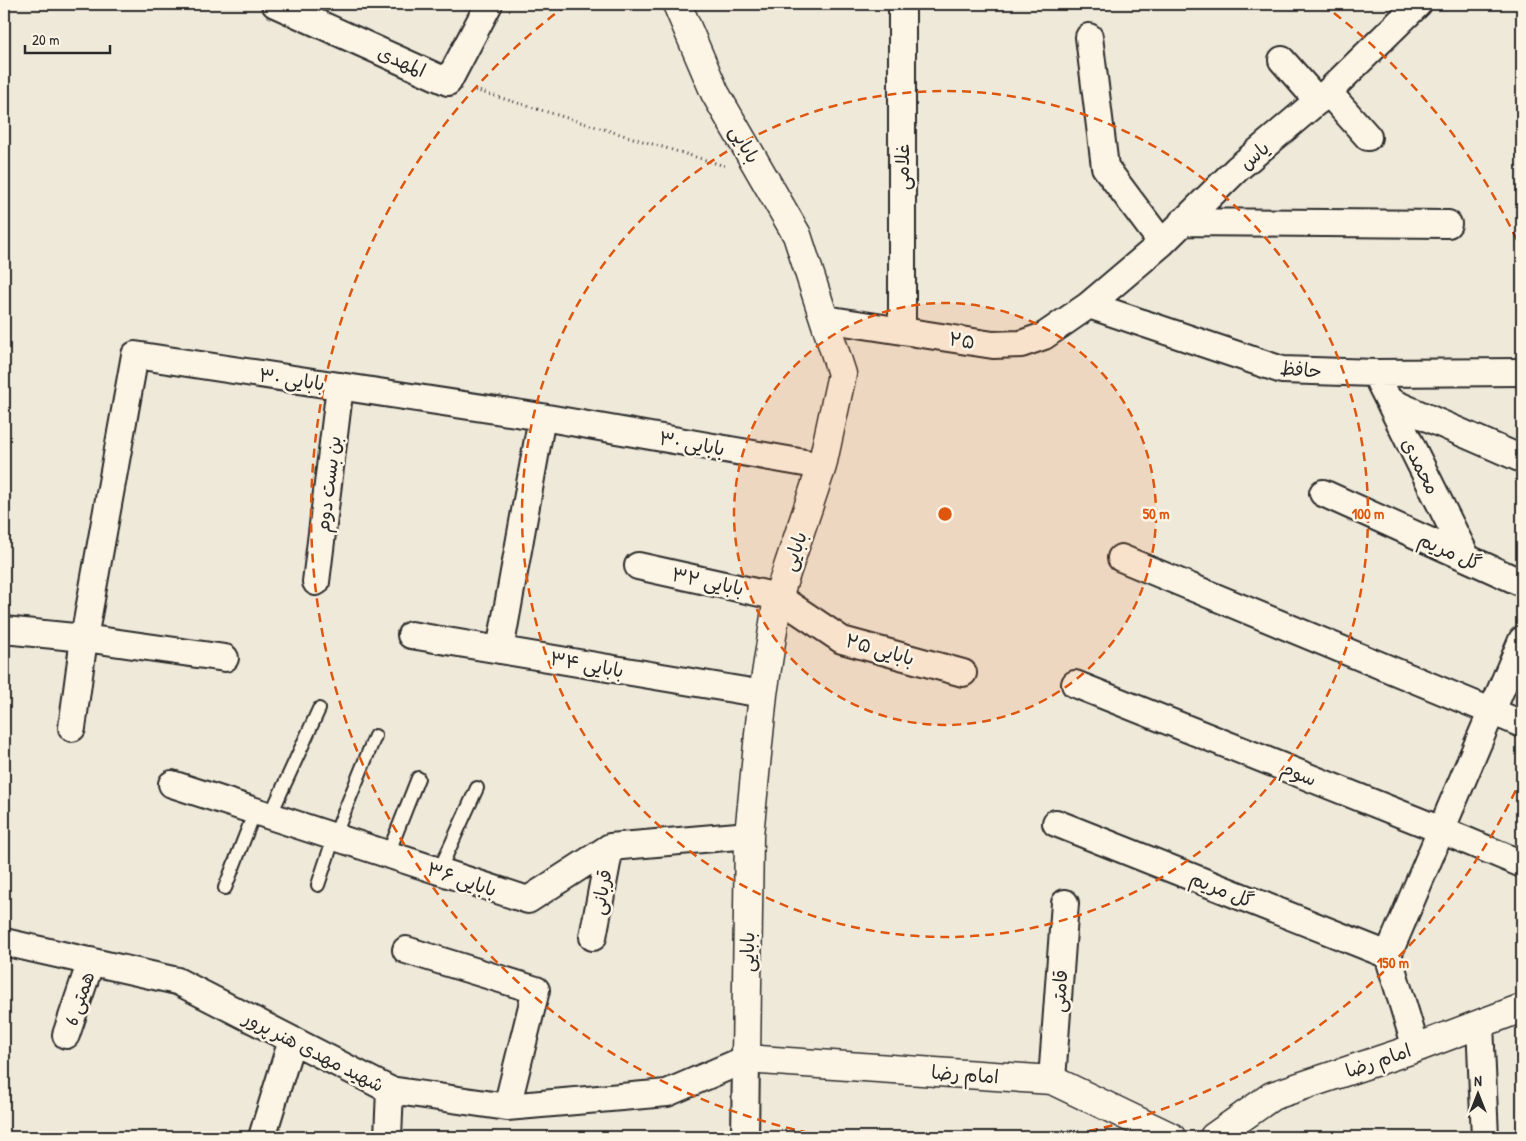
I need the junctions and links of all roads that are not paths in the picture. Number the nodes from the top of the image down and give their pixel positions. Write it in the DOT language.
graph roads {
  1 [pos="275,4"];
  2 [pos="489,4"];
  3 [pos="677,4"];
  4 [pos="902,4"];
  5 [pos="1418,4"];
  6 [pos="1089,38"];
  7 [pos="1282,60"];
  8 [pos="1323,97"];
  9 [pos="1368,137"];
  10 [pos="1182,222"];
  11 [pos="1448,224"];
  12 [pos="1162,243"];
  13 [pos="1089,305"];
  14 [pos="825,319"];
  15 [pos="902,331"];
  16 [pos="1522,372"];
  17 [pos="1375,373"];
  18 [pos="340,386"];
  19 [pos="1389,401"];
  20 [pos="542,417"];
  21 [pos="1522,459"];
  22 [pos="822,466"];
  23 [pos="1323,493"];
  24 [pos="1120,558"];
  25 [pos="1467,558"];
  26 [pos="638,566"];
  27 [pos="316,582"];
  28 [pos="1522,583"];
  29 [pos="778,596"];
  30 [pos="4,630"];
  31 [pos="410,634"];
  32 [pos="84,638"];
  33 [pos="1522,640"];
  34 [pos="500,650"];
  35 [pos="225,658"];
  36 [pos="963,672"];
  37 [pos="1075,684"];
  38 [pos="763,694"];
  39 [pos="319,709"];
  40 [pos="1492,712"];
  41 [pos="1522,724"];
  42 [pos="72,728"];
  43 [pos="375,736"];
  44 [pos="418,778"];
  45 [pos="172,784"];
  46 [pos="477,788"];
  47 [pos="262,813"];
  48 [pos="1056,823"];
  49 [pos="1442,830"];
  50 [pos="749,835"];
  51 [pos="334,837"];
  52 [pos="610,847"];
  53 [pos="388,854"];
  54 [pos="1522,864"];
  55 [pos="439,871"];
  56 [pos="318,884"];
  57 [pos="225,888"];
  58 [pos="1065,903"];
  59 [pos="593,937"];
  60 [pos="4,942"];
  61 [pos="406,950"];
  62 [pos="1388,955"];
  63 [pos="91,962"];
  64 [pos="1522,1008"];
  65 [pos="1480,1024"];
  66 [pos="66,1035"];
  67 [pos="292,1040"];
  68 [pos="1416,1048"];
  69 [pos="746,1060"];
  70 [pos="1052,1080"];
  71 [pos="390,1090"];
  72 [pos="507,1107"];
  73 [pos="262,1137"];
  74 [pos="388,1137"];
  75 [pos="745,1137"];
  76 [pos="1171,1137"];
  77 [pos="1214,1137"];
  78 [pos="1485,1137"];
  1 -- 2 [label="street, المهدی"];
  3 -- 14 [label="street, بابایی"];
  4 -- 15 [label="street, غلامی"];
  5 -- 8 [label="street, یاس"];
  6 -- 12 [label="street"];
  7 -- 8 [label="street"];
  8 -- 9 [label="street"];
  8 -- 10 [label="street, یاس"];
  10 -- 11 [label="street"];
  10 -- 12 [label="street, یاس"];
  12 -- 13 [label="street, یاس"];
  13 -- 15 [label="street, ۲۵"];
  13 -- 17 [label="street, حافظ"];
  14 -- 15 [label="street, ۲۵"];
  14 -- 22 [label="street, بابایی"];
  16 -- 17 [label="street, حافظ"];
  17 -- 19 [label="street, محمدی"];
  18 -- 20 [label="street, بابایی ۳۰"];
  18 -- 27 [label="street, بن بست دوم"];
  18 -- 32 [label="street, بابایی ۳۰"];
  19 -- 21 [label="street"];
  19 -- 25 [label="street, محمدی"];
  20 -- 22 [label="street, بابایی ۳۰"];
  20 -- 34 [label="street"];
  22 -- 29 [label="street, بابایی"];
  23 -- 25 [label="street, گل مریم"];
  24 -- 40 [label="street"];
  25 -- 28 [label="street, گل مریم"];
  26 -- 29 [label="street, بابایی ۳۲"];
  29 -- 36 [label="street, بابایی ۲۵"];
  29 -- 38 [label="street, بابایی"];
  30 -- 32 [label="street"];
  31 -- 34 [label="street, بابایی ۳۴"];
  32 -- 35 [label="street"];
  32 -- 42 [label="street, بابایی ۳۰"];
  33 -- 40 [label="street"];
  34 -- 38 [label="street, بابایی ۳۴"];
  37 -- 49 [label="street, سوم"];
  38 -- 50 [label="street, بابایی"];
  39 -- 47 [label="lane"];
  40 -- 41 [label="street"];
  40 -- 49 [label="street"];
  43 -- 51 [label="lane"];
  44 -- 53 [label="lane"];
  45 -- 47 [label="street, بابایی ۳۶"];
  46 -- 55 [label="lane"];
  47 -- 51 [label="street, بابایی ۳۶"];
  47 -- 57 [label="lane"];
  48 -- 62 [label="street, گل مریم"];
  49 -- 54 [label="street, سوم"];
  49 -- 62 [label="street"];
  50 -- 52 [label="street, بابایی ۳۶"];
  50 -- 69 [label="street, بابایی"];
  51 -- 53 [label="street, بابایی ۳۶"];
  51 -- 56 [label="lane"];
  52 -- 55 [label="street, بابایی ۳۶"];
  52 -- 59 [label="street, قربانی"];
  53 -- 55 [label="street, بابایی ۳۶"];
  58 -- 70 [label="street, قامتی"];
  60 -- 63 [label="street, شهید مهدی هنر پرور"];
  61 -- 72 [label="street"];
  62 -- 68 [label="street"];
  63 -- 66 [label="street, همتی 6"];
  63 -- 67 [label="street, شهید مهدی هنر پرور"];
  64 -- 65 [label="street, امام رضا"];
  65 -- 68 [label="street, امام رضا"];
  65 -- 78 [label="street"];
  67 -- 71 [label="street, شهید مهدی هنر پرور"];
  67 -- 73 [label="street"];
  68 -- 77 [label="street, امام رضا"];
  69 -- 70 [label="street, امام رضا"];
  69 -- 72 [label="street, شهید مهدی هنر پرور"];
  69 -- 75 [label="street, بابایی"];
  70 -- 76 [label="street, امام رضا"];
  71 -- 72 [label="street, شهید مهدی هنر پرور"];
  71 -- 74 [label="street"];
}
